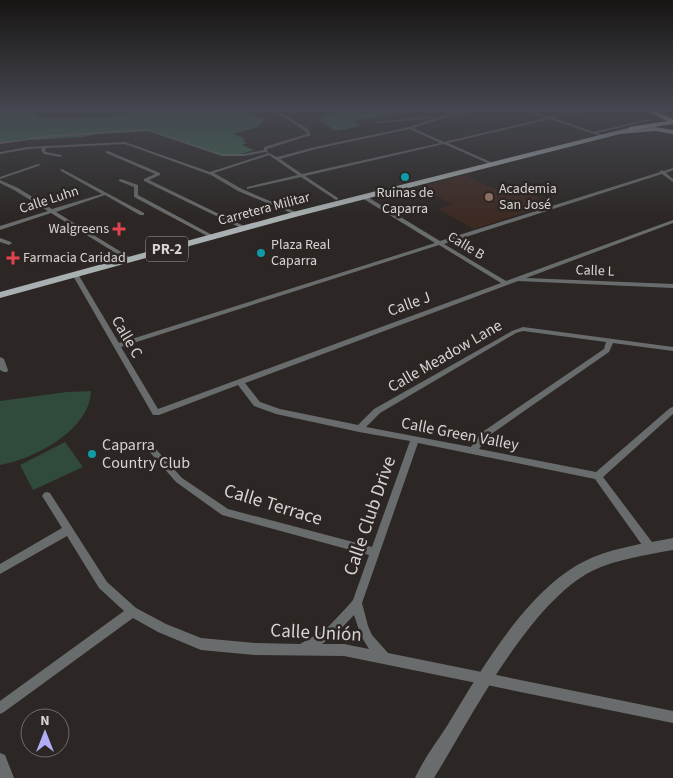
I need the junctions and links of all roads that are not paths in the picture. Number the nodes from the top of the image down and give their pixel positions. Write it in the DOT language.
graph roads {
  1 [pos="55,146"];
  2 [pos="133,146"];
  3 [pos="196,146"];
  4 [pos="269,146"];
  5 [pos="323,146"];
  6 [pos="428,146"];
  7 [pos="451,146"];
  8 [pos="560,146"];
  9 [pos="563,146"];
  10 [pos="45,147"];
  11 [pos="107,152"];
  12 [pos="267,152"];
  13 [pos="0,153"];
  14 [pos="536,153"];
  15 [pos="60,156"];
  16 [pos="276,158"];
  17 [pos="479,158"];
  18 [pos="501,162"];
  19 [pos="492,164"];
  20 [pos="40,165"];
  21 [pos="68,169"];
  22 [pos="673,169"];
  23 [pos="62,170"];
  24 [pos="662,171"];
  25 [pos="56,172"];
  26 [pos="210,173"];
  27 [pos="301,175"];
  28 [pos="0,179"];
  29 [pos="121,180"];
  30 [pos="673,181"];
  31 [pos="249,188"];
  32 [pos="105,194"];
  33 [pos="364,197"];
  34 [pos="336,199"];
  35 [pos="52,211"];
  36 [pos="142,214"];
  37 [pos="296,214"];
  38 [pos="673,221"];
  39 [pos="0,228"];
  40 [pos="245,228"];
  41 [pos="213,237"];
  42 [pos="0,240"];
  43 [pos="9,243"];
  44 [pos="438,243"];
  45 [pos="129,259"];
  46 [pos="75,274"];
  47 [pos="517,279"];
  48 [pos="504,284"];
  49 [pos="673,286"];
  50 [pos="0,295"];
  51 [pos="610,340"];
  52 [pos="116,346"];
  53 [pos="673,349"];
  54 [pos="0,359"];
  55 [pos="4,370"];
  56 [pos="240,382"];
  57 [pos="673,410"];
  58 [pos="156,413"];
  59 [pos="358,429"];
  60 [pos="415,440"];
  61 [pos="151,449"];
  62 [pos="473,451"];
  63 [pos="598,476"];
  64 [pos="47,496"];
  65 [pos="68,530"];
  66 [pos="673,544"];
  67 [pos="651,549"];
  68 [pos="376,552"];
  69 [pos="0,569"];
  70 [pos="357,604"];
  71 [pos="132,612"];
  72 [pos="300,650"];
  73 [pos="384,657"];
  74 [pos="487,678"];
  75 [pos="0,708"];
  76 [pos="673,717"];
  77 [pos="0,760"];
  78 [pos="7,778"];
  79 [pos="424,778"];
  1 -- 10 [label="street"];
  2 -- 26 [label="street"];
  3 -- 12 [label="street"];
  4 -- 12 [label="street"];
  5 -- 16 [label="street"];
  6 -- 27 [label="street"];
  7 -- 17 [label="street"];
  8 -- 14 [label="main road, Carretera Militar / PR-2"];
  9 -- 14 [label="main road, Carretera Militar / PR-2"];
  10 -- 13 [label="street"];
  10 -- 15 [label="street"];
  11 -- 40 [label="street"];
  12 -- 16 [label="street"];
  12 -- 26 [label="street"];
  14 -- 18 [label="main road, Carretera Militar / PR-2"];
  16 -- 27 [label="street"];
  17 -- 18 [label="street"];
  17 -- 19 [label="street"];
  18 -- 19 [label="main road, Carretera Militar / PR-2"];
  19 -- 33 [label="main road, Carretera Militar / PR-2"];
  20 -- 28 [label="street"];
  21 -- 23 [label="street"];
  22 -- 24 [label="street"];
  23 -- 25 [label="street"];
  23 -- 32 [label="street"];
  24 -- 30 [label="street"];
  24 -- 44 [label="street"];
  26 -- 37 [label="street"];
  27 -- 31 [label="street"];
  27 -- 34 [label="street"];
  28 -- 35 [label="street"];
  29 -- 41 [label="street"];
  32 -- 35 [label="street, Calle Luhn"];
  32 -- 36 [label="street"];
  33 -- 37 [label="main road, Carretera Militar / PR-2"];
  33 -- 44 [label="street, Calle B"];
  35 -- 39 [label="street, Calle Luhn"];
  35 -- 45 [label="street"];
  37 -- 40 [label="main road, Carretera Militar / PR-2"];
  38 -- 47 [label="street, Calle J"];
  40 -- 41 [label="main road, Carretera Militar / PR-2"];
  41 -- 45 [label="main road, Carretera Militar / PR-2"];
  42 -- 43 [label="street"];
  44 -- 48 [label="street, Calle B"];
  44 -- 52 [label="street"];
  45 -- 46 [label="main road, Carretera Militar / PR-2"];
  46 -- 50 [label="main road, Carretera Militar / PR-2"];
  46 -- 52 [label="street, Calle C"];
  47 -- 48 [label="street, Calle J"];
  47 -- 49 [label="street, Calle L"];
  48 -- 56 [label="street, Calle J"];
  51 -- 53 [label="street, Calle Meadow Lane"];
  51 -- 59 [label="street, Calle Meadow Lane"];
  51 -- 62 [label="street"];
  52 -- 58 [label="street, Calle C"];
  54 -- 55 [label="street"];
  56 -- 58 [label="street, Calle J"];
  56 -- 59 [label="street, Calle Green Valley"];
  57 -- 63 [label="street"];
  59 -- 60 [label="street, Calle Green Valley"];
  60 -- 62 [label="street, Calle Green Valley"];
  60 -- 68 [label="street, Calle Club Drive"];
  61 -- 68 [label="street, Calle Terrace"];
  62 -- 63 [label="street, Calle Green Valley"];
  63 -- 67 [label="street"];
  64 -- 65 [label="street, Calle Unión"];
  65 -- 69 [label="street"];
  65 -- 71 [label="street, Calle Unión"];
  66 -- 67 [label="street"];
  67 -- 74 [label="street"];
  68 -- 70 [label="street, Calle Club Drive"];
  70 -- 72 [label="street, Calle Club Drive"];
  70 -- 73 [label="street"];
  71 -- 72 [label="street, Calle Unión"];
  71 -- 75 [label="street"];
  72 -- 73 [label="street, Calle Unión"];
  73 -- 74 [label="street, Calle Unión"];
  74 -- 76 [label="street, Calle Unión"];
  74 -- 79 [label="street"];
  77 -- 78 [label="street"];
}
